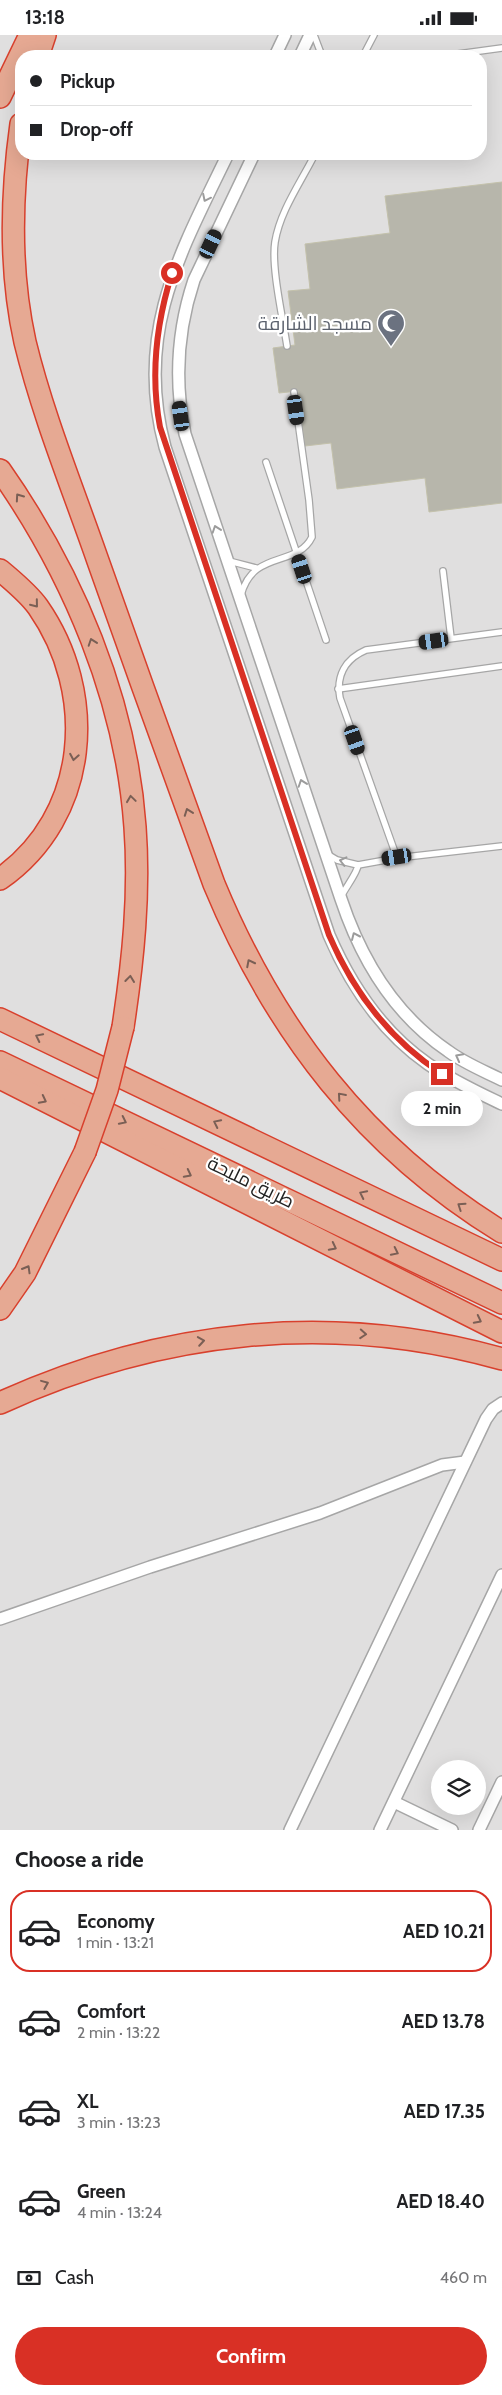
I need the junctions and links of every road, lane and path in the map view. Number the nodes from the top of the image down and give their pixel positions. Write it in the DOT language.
graph roads {
  1 [pos="30,35"];
  2 [pos="45,35"];
  3 [pos="285,35"];
  4 [pos="310,35"];
  5 [pos="314,35"];
  6 [pos="374,35"];
  7 [pos="502,48"];
  8 [pos="23,50"];
  9 [pos="40,50"];
  10 [pos="277,50"];
  11 [pos="303,50"];
  12 [pos="320,50"];
  13 [pos="366,50"];
  14 [pos="487,50"];
  15 [pos="15,66"];
  16 [pos="0,97"];
  17 [pos="16,160"];
  18 [pos="225,160"];
  19 [pos="251,160"];
  20 [pos="312,160"];
  21 [pos="287,346"];
  22 [pos="294,392"];
  23 [pos="266,462"];
  24 [pos="0,470"];
  25 [pos="296,552"];
  26 [pos="224,555"];
  27 [pos="203,559"];
  28 [pos="256,569"];
  29 [pos="0,570"];
  30 [pos="443,571"];
  31 [pos="240,599"];
  32 [pos="247,623"];
  33 [pos="228,632"];
  34 [pos="502,632"];
  35 [pos="451,638"];
  36 [pos="326,640"];
  37 [pos="502,665"];
  38 [pos="338,689"];
  39 [pos="502,846"];
  40 [pos="325,851"];
  41 [pos="397,857"];
  42 [pos="358,865"];
  43 [pos="0,879"];
  44 [pos="341,899"];
  45 [pos="0,1019"];
  46 [pos="0,1062"];
  47 [pos="0,1077"];
  48 [pos="502,1080"];
  49 [pos="502,1104"];
  50 [pos="502,1232"];
  51 [pos="502,1260"];
  52 [pos="502,1303"];
  53 [pos="0,1309"];
  54 [pos="502,1332"];
  55 [pos="502,1359"];
  56 [pos="0,1403"];
  57 [pos="502,1403"];
  58 [pos="465,1462"];
  59 [pos="500,1583"];
  60 [pos="0,1619"];
  61 [pos="502,1782"];
  62 [pos="394,1802"];
  63 [pos="290,1830"];
  64 [pos="380,1830"];
  65 [pos="452,1830"];
  66 [pos="479,1830"];
  1 -- 8 [label="highway"];
  2 -- 9 [label="highway"];
  3 -- 10 [label="street"];
  4 -- 11 [label="street"];
  5 -- 12 [label="lane"];
  6 -- 13 [label="lane"];
  7 -- 14 [label="lane"];
  15 -- 16 [label="highway"];
  50 -- 17 [label="highway, one-way"];
  18 -- 27 [label="street, one-way"];
  26 -- 19 [label="street, one-way"];
  20 -- 21 [label="lane"];
  22 -- 25 [label="lane"];
  23 -- 25 [label="lane"];
  53 -- 24 [label="highway, one-way, bridge"];
  25 -- 28 [label="lane"];
  25 -- 36 [label="lane"];
  26 -- 27 [label="street"];
  26 -- 28 [label="lane"];
  26 -- 31 [label="street"];
  27 -- 33 [label="street"];
  28 -- 31 [label="lane"];
  29 -- 43 [label="highway, one-way"];
  30 -- 35 [label="lane"];
  31 -- 32 [label="street"];
  32 -- 33 [label="street"];
  40 -- 32 [label="street, one-way"];
  33 -- 49 [label="street"];
  34 -- 35 [label="lane"];
  35 -- 38 [label="lane"];
  37 -- 38 [label="lane"];
  38 -- 41 [label="lane"];
  39 -- 41 [label="lane"];
  42 -- 40 [label="lane, one-way"];
  40 -- 44 [label="street"];
  41 -- 42 [label="lane"];
  42 -- 44 [label="lane"];
  48 -- 44 [label="street, one-way"];
  51 -- 45 [label="highway, طريق مليحة, one-way"];
  46 -- 52 [label="highway, طريق مليحة, one-way"];
  47 -- 54 [label="highway, one-way"];
  56 -- 55 [label="highway, one-way"];
  57 -- 58 [label="street"];
  58 -- 60 [label="street"];
  58 -- 63 [label="street"];
  59 -- 62 [label="street"];
  61 -- 66 [label="street"];
  62 -- 64 [label="street"];
  62 -- 65 [label="street"];
}
